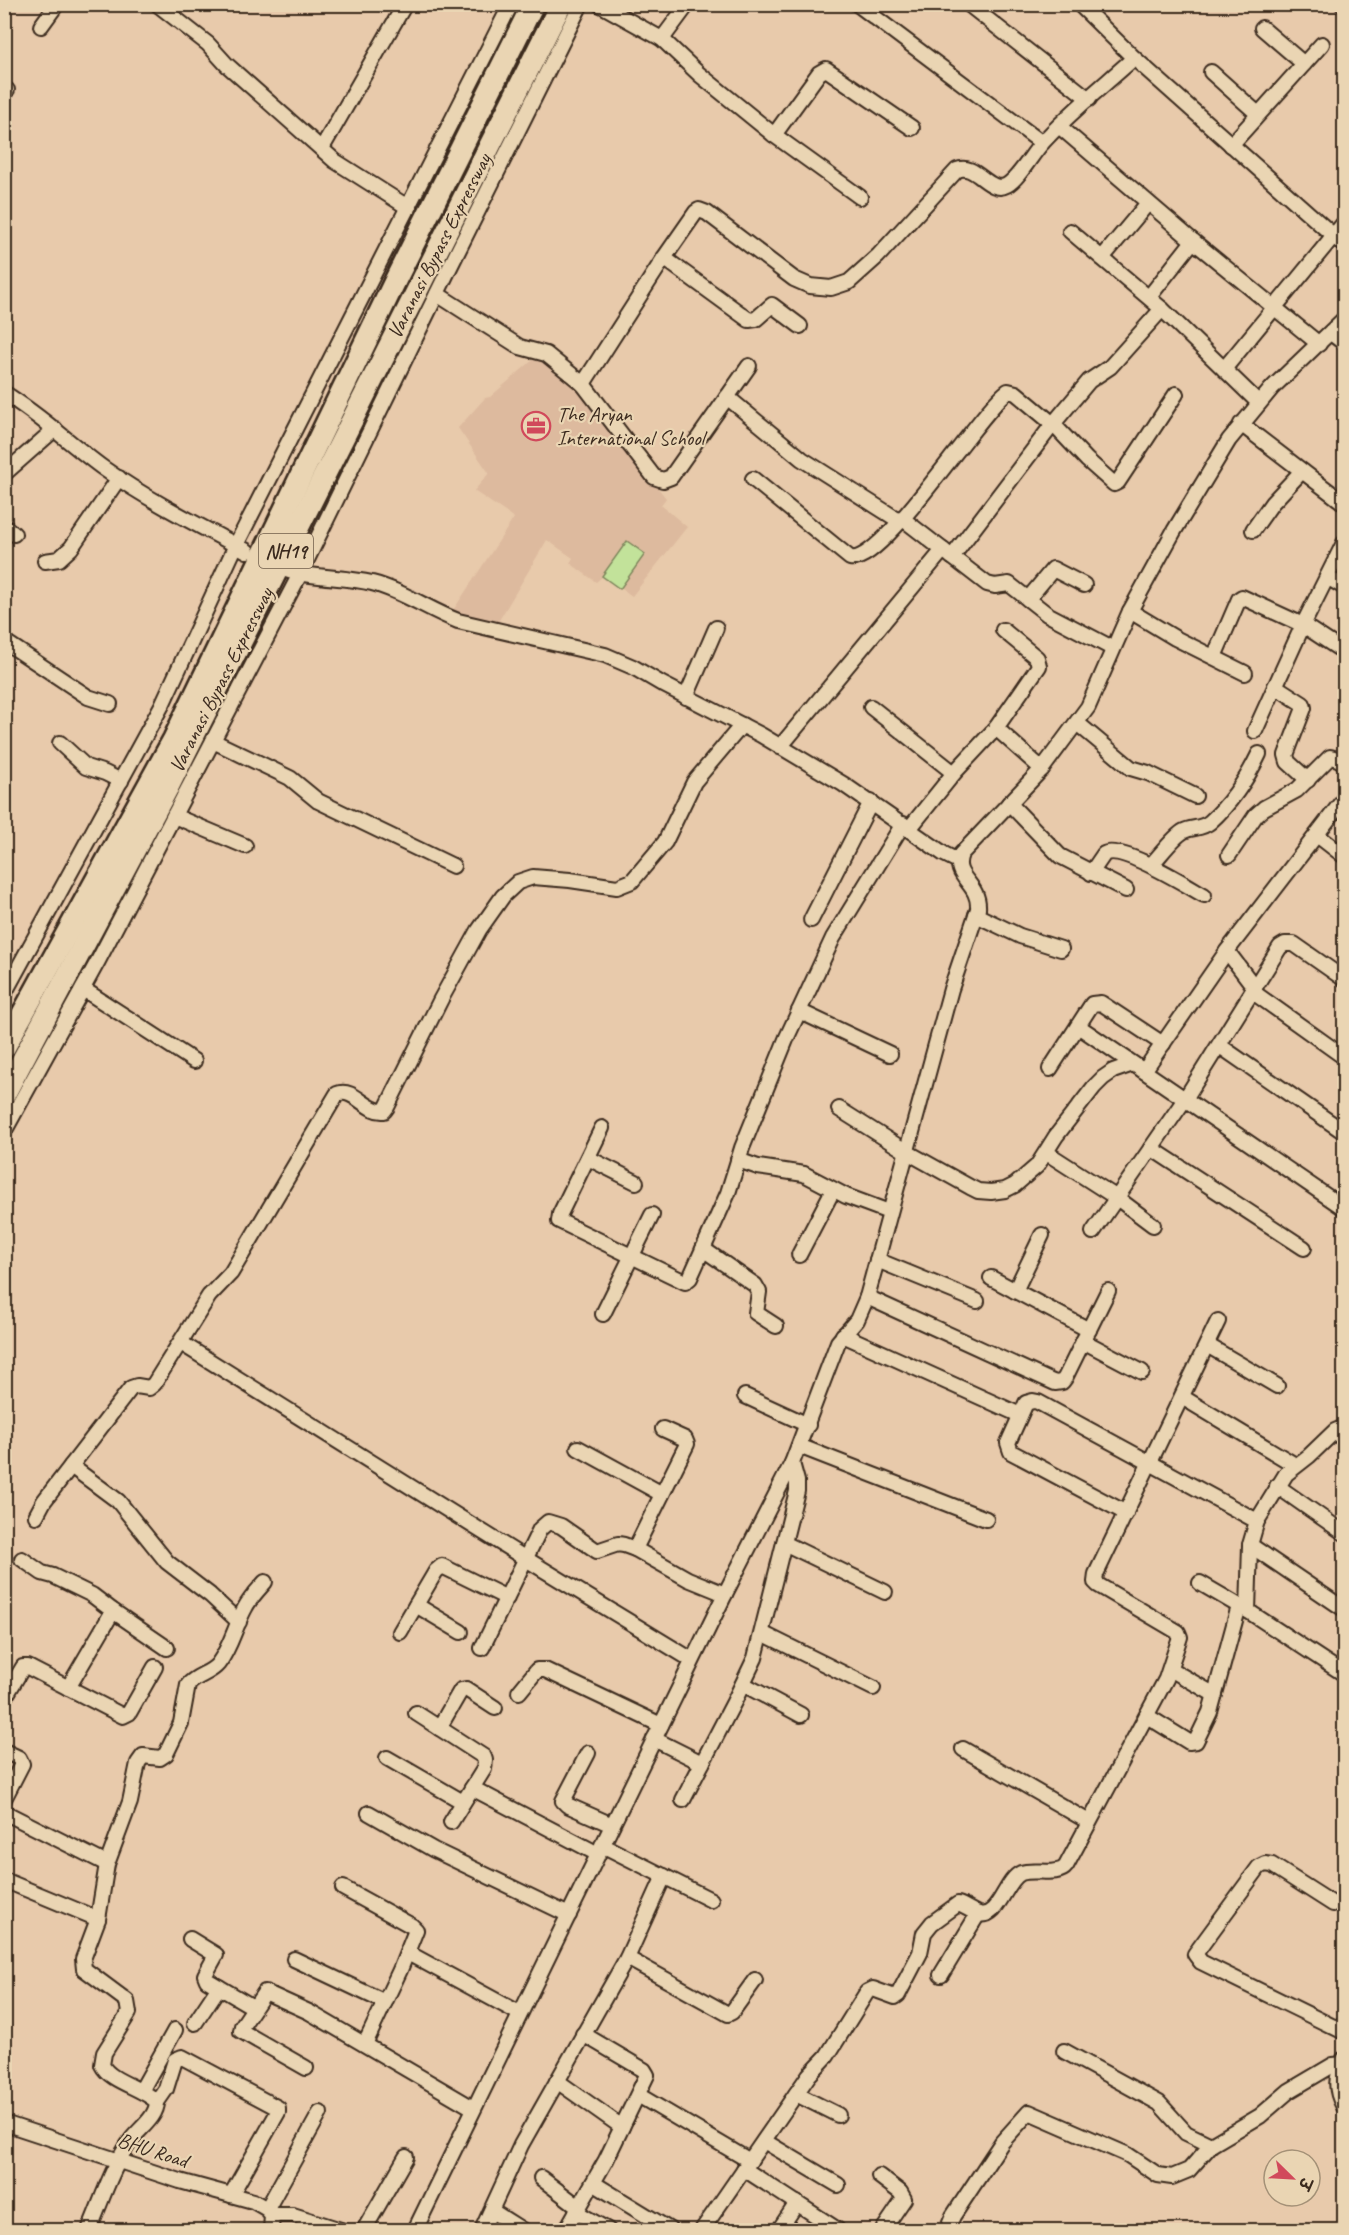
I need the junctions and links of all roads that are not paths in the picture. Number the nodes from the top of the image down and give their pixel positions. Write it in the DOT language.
graph roads {
  1 [pos="57,4"];
  2 [pos="156,4"];
  3 [pos="405,4"];
  4 [pos="511,4"];
  5 [pos="533,4"];
  6 [pos="561,4"];
  7 [pos="581,4"];
  8 [pos="599,4"];
  9 [pos="688,4"];
  10 [pos="858,4"];
  11 [pos="968,4"];
  12 [pos="1079,4"];
  13 [pos="41,26"];
  14 [pos="1262,28"];
  15 [pos="662,39"];
  16 [pos="1322,44"];
  17 [pos="1134,58"];
  18 [pos="1304,64"];
  19 [pos="1211,72"];
  20 [pos="1089,99"];
  21 [pos="1258,114"];
  22 [pos="1059,126"];
  23 [pos="912,128"];
  24 [pos="774,135"];
  25 [pos="1042,143"];
  26 [pos="1231,145"];
  27 [pos="322,148"];
  28 [pos="860,197"];
  29 [pos="1148,203"];
  30 [pos="409,208"];
  31 [pos="1344,224"];
  32 [pos="1070,231"];
  33 [pos="1193,241"];
  34 [pos="1339,241"];
  35 [pos="664,258"];
  36 [pos="1102,258"];
  37 [pos="437,294"];
  38 [pos="1149,297"];
  39 [pos="1274,308"];
  40 [pos="1162,309"];
  41 [pos="1344,319"];
  42 [pos="800,326"];
  43 [pos="1331,333"];
  44 [pos="1344,343"];
  45 [pos="1319,344"];
  46 [pos="749,366"];
  47 [pos="1224,369"];
  48 [pos="583,384"];
  49 [pos="4,393"];
  50 [pos="1176,394"];
  51 [pos="727,398"];
  52 [pos="1259,403"];
  53 [pos="1053,424"];
  54 [pos="1241,424"];
  55 [pos="55,429"];
  56 [pos="1302,471"];
  57 [pos="4,474"];
  58 [pos="119,478"];
  59 [pos="753,479"];
  60 [pos="1344,503"];
  61 [pos="903,519"];
  62 [pos="1253,530"];
  63 [pos="1344,543"];
  64 [pos="241,548"];
  65 [pos="947,554"];
  66 [pos="45,561"];
  67 [pos="294,572"];
  68 [pos="1327,577"];
  69 [pos="1084,585"];
  70 [pos="1344,587"];
  71 [pos="1028,599"];
  72 [pos="1130,611"];
  73 [pos="1303,625"];
  74 [pos="716,628"];
  75 [pos="1003,630"];
  76 [pos="4,641"];
  77 [pos="1112,648"];
  78 [pos="1344,652"];
  79 [pos="1214,657"];
  80 [pos="1245,673"];
  81 [pos="1275,686"];
  82 [pos="686,697"];
  83 [pos="110,704"];
  84 [pos="871,707"];
  85 [pos="1077,723"];
  86 [pos="742,726"];
  87 [pos="996,728"];
  88 [pos="1255,731"];
  89 [pos="213,741"];
  90 [pos="60,743"];
  91 [pos="780,747"];
  92 [pos="1259,754"];
  93 [pos="1342,756"];
  94 [pos="1042,769"];
  95 [pos="954,773"];
  96 [pos="1308,780"];
  97 [pos="121,781"];
  98 [pos="1196,796"];
  99 [pos="1344,799"];
  100 [pos="871,802"];
  101 [pos="1009,803"];
  102 [pos="174,816"];
  103 [pos="906,827"];
  104 [pos="1317,835"];
  105 [pos="245,846"];
  106 [pos="1229,855"];
  107 [pos="1344,856"];
  108 [pos="958,861"];
  109 [pos="1151,865"];
  110 [pos="453,866"];
  111 [pos="1091,873"];
  112 [pos="1126,890"];
  113 [pos="1204,895"];
  114 [pos="976,915"];
  115 [pos="811,920"];
  116 [pos="1061,949"];
  117 [pos="1227,951"];
  118 [pos="1344,979"];
  119 [pos="83,990"];
  120 [pos="1254,990"];
  121 [pos="4,994"];
  122 [pos="799,1011"];
  123 [pos="1078,1026"];
  124 [pos="1162,1044"];
  125 [pos="1220,1046"];
  126 [pos="4,1048"];
  127 [pos="890,1054"];
  128 [pos="1344,1057"];
  129 [pos="194,1061"];
  130 [pos="1139,1067"];
  131 [pos="1050,1069"];
  132 [pos="4,1095"];
  133 [pos="1185,1099"];
  134 [pos="838,1109"];
  135 [pos="603,1128"];
  136 [pos="4,1132"];
  137 [pos="1344,1132"];
  138 [pos="1151,1148"];
  139 [pos="907,1152"];
  140 [pos="1047,1153"];
  141 [pos="588,1158"];
  142 [pos="738,1160"];
  143 [pos="636,1182"];
  144 [pos="833,1190"];
  145 [pos="1117,1198"];
  146 [pos="1344,1208"];
  147 [pos="889,1212"];
  148 [pos="652,1215"];
  149 [pos="1153,1225"];
  150 [pos="1093,1232"];
  151 [pos="1042,1235"];
  152 [pos="1304,1248"];
  153 [pos="703,1249"];
  154 [pos="799,1256"];
  155 [pos="631,1257"];
  156 [pos="877,1260"];
  157 [pos="991,1278"];
  158 [pos="1015,1291"];
  159 [pos="1108,1291"];
  160 [pos="867,1297"];
  161 [pos="977,1301"];
  162 [pos="603,1314"];
  163 [pos="1218,1321"];
  164 [pos="777,1326"];
  165 [pos="843,1335"];
  166 [pos="1086,1336"];
  167 [pos="181,1343"];
  168 [pos="1207,1345"];
  169 [pos="1142,1371"];
  170 [pos="1276,1386"];
  171 [pos="745,1396"];
  172 [pos="1182,1397"];
  173 [pos="1020,1416"];
  174 [pos="808,1425"];
  175 [pos="1342,1428"];
  176 [pos="663,1429"];
  177 [pos="800,1446"];
  178 [pos="578,1448"];
  179 [pos="792,1463"];
  180 [pos="1150,1463"];
  181 [pos="1295,1465"];
  182 [pos="71,1467"];
  183 [pos="1277,1486"];
  184 [pos="662,1494"];
  185 [pos="1126,1513"];
  186 [pos="36,1516"];
  187 [pos="986,1520"];
  188 [pos="1257,1521"];
  189 [pos="1344,1533"];
  190 [pos="784,1544"];
  191 [pos="1250,1545"];
  192 [pos="635,1549"];
  193 [pos="22,1559"];
  194 [pos="526,1559"];
  195 [pos="265,1582"];
  196 [pos="1200,1583"];
  197 [pos="885,1592"];
  198 [pos="725,1594"];
  199 [pos="507,1598"];
  200 [pos="416,1605"];
  201 [pos="1243,1608"];
  202 [pos="1344,1609"];
  203 [pos="113,1611"];
  204 [pos="239,1622"];
  205 [pos="400,1632"];
  206 [pos="461,1632"];
  207 [pos="762,1633"];
  208 [pos="167,1648"];
  209 [pos="482,1648"];
  210 [pos="692,1660"];
  211 [pos="155,1667"];
  212 [pos="1170,1669"];
  213 [pos="1344,1674"];
  214 [pos="743,1684"];
  215 [pos="68,1688"];
  216 [pos="873,1688"];
  217 [pos="519,1692"];
  218 [pos="1215,1695"];
  219 [pos="4,1699"];
  220 [pos="495,1708"];
  221 [pos="416,1713"];
  222 [pos="801,1715"];
  223 [pos="1147,1716"];
  224 [pos="661,1725"];
  225 [pos="439,1728"];
  226 [pos="654,1739"];
  227 [pos="963,1749"];
  228 [pos="4,1751"];
  229 [pos="588,1753"];
  230 [pos="387,1758"];
  231 [pos="702,1763"];
  232 [pos="472,1788"];
  233 [pos="4,1799"];
  234 [pos="683,1800"];
  235 [pos="463,1802"];
  236 [pos="4,1812"];
  237 [pos="369,1813"];
  238 [pos="451,1822"];
  239 [pos="1089,1822"];
  240 [pos="612,1825"];
  241 [pos="600,1850"];
  242 [pos="107,1864"];
  243 [pos="664,1876"];
  244 [pos="4,1880"];
  245 [pos="343,1888"];
  246 [pos="711,1899"];
  247 [pos="1333,1905"];
  248 [pos="978,1914"];
  249 [pos="569,1916"];
  250 [pos="98,1919"];
  251 [pos="190,1939"];
  252 [pos="408,1953"];
  253 [pos="627,1958"];
  254 [pos="294,1959"];
  255 [pos="941,1975"];
  256 [pos="755,1980"];
  257 [pos="219,1987"];
  258 [pos="385,2002"];
  259 [pos="253,2007"];
  260 [pos="519,2013"];
  261 [pos="195,2023"];
  262 [pos="175,2030"];
  263 [pos="1344,2032"];
  264 [pos="583,2034"];
  265 [pos="365,2044"];
  266 [pos="1064,2051"];
  267 [pos="1344,2062"];
  268 [pos="306,2068"];
  269 [pos="557,2081"];
  270 [pos="141,2091"];
  271 [pos="796,2094"];
  272 [pos="638,2095"];
  273 [pos="158,2102"];
  274 [pos="1344,2107"];
  275 [pos="473,2108"];
  276 [pos="320,2113"];
  277 [pos="838,2115"];
  278 [pos="4,2122"];
  279 [pos="622,2127"];
  280 [pos="764,2141"];
  281 [pos="1211,2145"];
  282 [pos="406,2157"];
  283 [pos="118,2161"];
  284 [pos="747,2165"];
  285 [pos="879,2176"];
  286 [pos="542,2178"];
  287 [pos="593,2183"];
  288 [pos="838,2185"];
  289 [pos="231,2195"];
  290 [pos="797,2203"];
  291 [pos="578,2210"];
  292 [pos="492,2211"];
  293 [pos="269,2212"];
  294 [pos="89,2230"];
  295 [pos="271,2230"];
  296 [pos="341,2230"];
  297 [pos="364,2230"];
  298 [pos="415,2230"];
  299 [pos="482,2230"];
  300 [pos="522,2230"];
  301 [pos="566,2230"];
  302 [pos="608,2230"];
  303 [pos="670,2230"];
  304 [pos="702,2230"];
  305 [pos="779,2230"];
  306 [pos="838,2230"];
  307 [pos="883,2230"];
  308 [pos="947,2230"];
  1 -- 13 [label="street"];
  2 -- 27 [label="street"];
  3 -- 27 [label="street"];
  4 -- 30 [label="street"];
  5 -- 126 [label="highway, Varanasi Bypass Expressway / NH19"];
  6 -- 132 [label="highway, Varanasi Bypass Expressway / NH19"];
  7 -- 37 [label="street"];
  8 -- 15 [label="street"];
  9 -- 15 [label="street"];
  10 -- 25 [label="street"];
  11 -- 20 [label="street"];
  12 -- 17 [label="street"];
  14 -- 18 [label="street"];
  15 -- 24 [label="street"];
  16 -- 18 [label="street"];
  17 -- 20 [label="street"];
  17 -- 26 [label="street"];
  18 -- 21 [label="street"];
  19 -- 21 [label="street"];
  20 -- 22 [label="street"];
  21 -- 26 [label="street"];
  22 -- 25 [label="street"];
  22 -- 29 [label="street"];
  23 -- 24 [label="street"];
  24 -- 28 [label="street"];
  25 -- 35 [label="street"];
  26 -- 34 [label="street"];
  27 -- 30 [label="street"];
  29 -- 33 [label="street"];
  29 -- 36 [label="street"];
  30 -- 64 [label="street"];
  31 -- 34 [label="street"];
  32 -- 36 [label="street"];
  33 -- 38 [label="street"];
  33 -- 39 [label="street"];
  34 -- 39 [label="street"];
  35 -- 42 [label="street"];
  35 -- 48 [label="street"];
  36 -- 38 [label="street"];
  37 -- 48 [label="street"];
  37 -- 67 [label="street"];
  38 -- 40 [label="street"];
  39 -- 45 [label="street"];
  39 -- 47 [label="street"];
  40 -- 47 [label="street"];
  40 -- 53 [label="street"];
  41 -- 43 [label="street"];
  43 -- 44 [label="street"];
  43 -- 45 [label="street"];
  45 -- 52 [label="street"];
  46 -- 51 [label="street"];
  47 -- 52 [label="street"];
  48 -- 51 [label="street"];
  49 -- 55 [label="street"];
  50 -- 53 [label="street"];
  51 -- 61 [label="street"];
  52 -- 54 [label="street"];
  53 -- 61 [label="street"];
  53 -- 65 [label="street"];
  54 -- 56 [label="street"];
  54 -- 72 [label="street"];
  55 -- 57 [label="street"];
  55 -- 58 [label="street"];
  56 -- 60 [label="street"];
  56 -- 62 [label="street"];
  58 -- 64 [label="street"];
  58 -- 66 [label="street"];
  59 -- 61 [label="street"];
  61 -- 65 [label="street"];
  63 -- 68 [label="street"];
  64 -- 97 [label="street"];
  65 -- 71 [label="street"];
  65 -- 91 [label="street"];
  67 -- 82 [label="street"];
  67 -- 89 [label="street"];
  68 -- 70 [label="street"];
  68 -- 73 [label="street"];
  69 -- 71 [label="street"];
  71 -- 77 [label="street"];
  72 -- 77 [label="street"];
  72 -- 79 [label="street"];
  73 -- 78 [label="street"];
  73 -- 79 [label="street"];
  73 -- 81 [label="street"];
  74 -- 82 [label="street"];
  75 -- 87 [label="street"];
  76 -- 83 [label="street"];
  77 -- 85 [label="street"];
  79 -- 80 [label="street"];
  81 -- 88 [label="street"];
  81 -- 96 [label="street"];
  82 -- 86 [label="street"];
  84 -- 95 [label="street"];
  85 -- 94 [label="street"];
  85 -- 98 [label="street"];
  86 -- 91 [label="street"];
  86 -- 167 [label="street"];
  87 -- 94 [label="street"];
  87 -- 95 [label="street"];
  89 -- 102 [label="street"];
  89 -- 110 [label="street"];
  90 -- 97 [label="street"];
  91 -- 100 [label="street"];
  92 -- 109 [label="street"];
  93 -- 96 [label="street"];
  94 -- 101 [label="street"];
  95 -- 103 [label="street"];
  96 -- 106 [label="street"];
  97 -- 121 [label="street"];
  99 -- 104 [label="street"];
  100 -- 103 [label="street"];
  100 -- 115 [label="street"];
  101 -- 108 [label="street"];
  101 -- 111 [label="street"];
  102 -- 105 [label="street"];
  102 -- 119 [label="street"];
  103 -- 108 [label="street"];
  103 -- 122 [label="street"];
  104 -- 107 [label="street"];
  104 -- 117 [label="street"];
  108 -- 114 [label="street"];
  109 -- 111 [label="street"];
  109 -- 113 [label="street"];
  111 -- 112 [label="street"];
  114 -- 116 [label="street"];
  114 -- 139 [label="street"];
  117 -- 120 [label="street"];
  117 -- 124 [label="street"];
  118 -- 120 [label="street"];
  119 -- 129 [label="street"];
  119 -- 136 [label="street"];
  120 -- 125 [label="street"];
  120 -- 128 [label="street"];
  122 -- 127 [label="street"];
  122 -- 142 [label="street"];
  123 -- 124 [label="street"];
  123 -- 130 [label="street"];
  123 -- 131 [label="street"];
  124 -- 130 [label="street"];
  125 -- 133 [label="street"];
  125 -- 137 [label="street"];
  130 -- 133 [label="street"];
  130 -- 140 [label="street"];
  133 -- 138 [label="street"];
  133 -- 146 [label="street"];
  134 -- 139 [label="street"];
  135 -- 141 [label="street"];
  138 -- 145 [label="street"];
  138 -- 152 [label="street"];
  139 -- 140 [label="street"];
  139 -- 147 [label="street"];
  140 -- 145 [label="street"];
  141 -- 143 [label="street"];
  141 -- 155 [label="street"];
  142 -- 144 [label="street"];
  142 -- 153 [label="street"];
  144 -- 147 [label="street"];
  144 -- 154 [label="street"];
  145 -- 149 [label="street"];
  145 -- 150 [label="street"];
  147 -- 156 [label="street"];
  148 -- 155 [label="street"];
  151 -- 158 [label="street"];
  153 -- 155 [label="street"];
  153 -- 164 [label="street"];
  155 -- 162 [label="street"];
  156 -- 160 [label="street"];
  156 -- 161 [label="street"];
  157 -- 158 [label="street"];
  158 -- 166 [label="street"];
  159 -- 166 [label="street"];
  160 -- 165 [label="street"];
  160 -- 166 [label="street"];
  163 -- 168 [label="street"];
  165 -- 173 [label="street"];
  165 -- 174 [label="street"];
  166 -- 169 [label="street"];
  167 -- 182 [label="street"];
  167 -- 194 [label="street"];
  168 -- 170 [label="street"];
  168 -- 172 [label="street"];
  171 -- 174 [label="street"];
  172 -- 180 [label="street"];
  172 -- 181 [label="street"];
  173 -- 180 [label="street"];
  173 -- 185 [label="street"];
  174 -- 177 [label="street"];
  175 -- 181 [label="street"];
  176 -- 184 [label="street"];
  177 -- 179 [label="street"];
  177 -- 187 [label="street"];
  178 -- 184 [label="street"];
  179 -- 190 [label="street"];
  179 -- 198 [label="street"];
  180 -- 185 [label="street"];
  180 -- 188 [label="street"];
  181 -- 183 [label="street"];
  182 -- 186 [label="street"];
  182 -- 204 [label="street"];
  183 -- 188 [label="street"];
  183 -- 189 [label="street"];
  184 -- 192 [label="street"];
  185 -- 212 [label="street"];
  188 -- 191 [label="street"];
  190 -- 197 [label="street"];
  190 -- 207 [label="street"];
  191 -- 201 [label="street"];
  191 -- 202 [label="street"];
  192 -- 194 [label="street"];
  192 -- 198 [label="street"];
  193 -- 203 [label="street"];
  194 -- 199 [label="street"];
  194 -- 210 [label="street"];
  195 -- 204 [label="street"];
  196 -- 201 [label="street"];
  198 -- 210 [label="street"];
  199 -- 200 [label="street"];
  199 -- 209 [label="street"];
  200 -- 205 [label="street"];
  200 -- 206 [label="street"];
  201 -- 213 [label="street"];
  201 -- 218 [label="street"];
  203 -- 208 [label="street"];
  203 -- 215 [label="street"];
  204 -- 242 [label="street"];
  207 -- 214 [label="street"];
  207 -- 216 [label="street"];
  210 -- 224 [label="street"];
  211 -- 215 [label="street"];
  212 -- 218 [label="street"];
  212 -- 223 [label="street"];
  214 -- 222 [label="street"];
  214 -- 231 [label="street"];
  215 -- 219 [label="street"];
  217 -- 224 [label="street"];
  218 -- 223 [label="street"];
  220 -- 225 [label="street"];
  221 -- 225 [label="street"];
  223 -- 239 [label="street"];
  224 -- 226 [label="street"];
  225 -- 232 [label="street"];
  226 -- 231 [label="street"];
  226 -- 240 [label="street"];
  227 -- 239 [label="street"];
  228 -- 233 [label="street"];
  229 -- 240 [label="street"];
  230 -- 235 [label="street"];
  231 -- 234 [label="street"];
  232 -- 235 [label="street"];
  232 -- 241 [label="street"];
  235 -- 238 [label="street"];
  236 -- 242 [label="street"];
  237 -- 249 [label="street"];
  239 -- 248 [label="street"];
  240 -- 241 [label="street"];
  241 -- 243 [label="street"];
  241 -- 249 [label="street"];
  242 -- 250 [label="street"];
  243 -- 246 [label="street"];
  243 -- 253 [label="street"];
  244 -- 250 [label="street"];
  245 -- 252 [label="street"];
  247 -- 263 [label="street"];
  248 -- 255 [label="street"];
  248 -- 271 [label="street"];
  249 -- 260 [label="street"];
  250 -- 270 [label="street"];
  251 -- 257 [label="street"];
  252 -- 258 [label="street"];
  252 -- 260 [label="street"];
  253 -- 256 [label="street"];
  253 -- 264 [label="street"];
  254 -- 258 [label="street"];
  257 -- 259 [label="street"];
  257 -- 261 [label="street"];
  258 -- 265 [label="street"];
  259 -- 265 [label="street"];
  259 -- 268 [label="street"];
  260 -- 275 [label="street"];
  262 -- 270 [label="street"];
  264 -- 269 [label="street"];
  264 -- 272 [label="street"];
  265 -- 275 [label="street"];
  266 -- 281 [label="street"];
  267 -- 274 [label="street"];
  267 -- 281 [label="street"];
  269 -- 279 [label="street"];
  269 -- 292 [label="street"];
  270 -- 273 [label="street"];
  271 -- 277 [label="street"];
  271 -- 280 [label="street"];
  272 -- 279 [label="street"];
  272 -- 284 [label="street"];
  273 -- 283 [label="street"];
  273 -- 289 [label="street"];
  275 -- 298 [label="street"];
  276 -- 293 [label="street"];
  278 -- 283 [label="street, BHU Road"];
  279 -- 287 [label="street"];
  280 -- 284 [label="street"];
  280 -- 288 [label="street"];
  281 -- 308 [label="street"];
  282 -- 297 [label="street"];
  283 -- 289 [label="street, BHU Road"];
  283 -- 294 [label="street"];
  284 -- 290 [label="street"];
  284 -- 304 [label="street"];
  285 -- 307 [label="street"];
  286 -- 291 [label="street"];
  287 -- 291 [label="street"];
  287 -- 303 [label="street"];
  289 -- 293 [label="street, BHU Road"];
  290 -- 305 [label="street"];
  290 -- 306 [label="street"];
  291 -- 301 [label="street"];
  291 -- 302 [label="street"];
  292 -- 299 [label="street"];
  292 -- 300 [label="street"];
  293 -- 295 [label="street"];
  293 -- 296 [label="street, BHU Road"];
}
